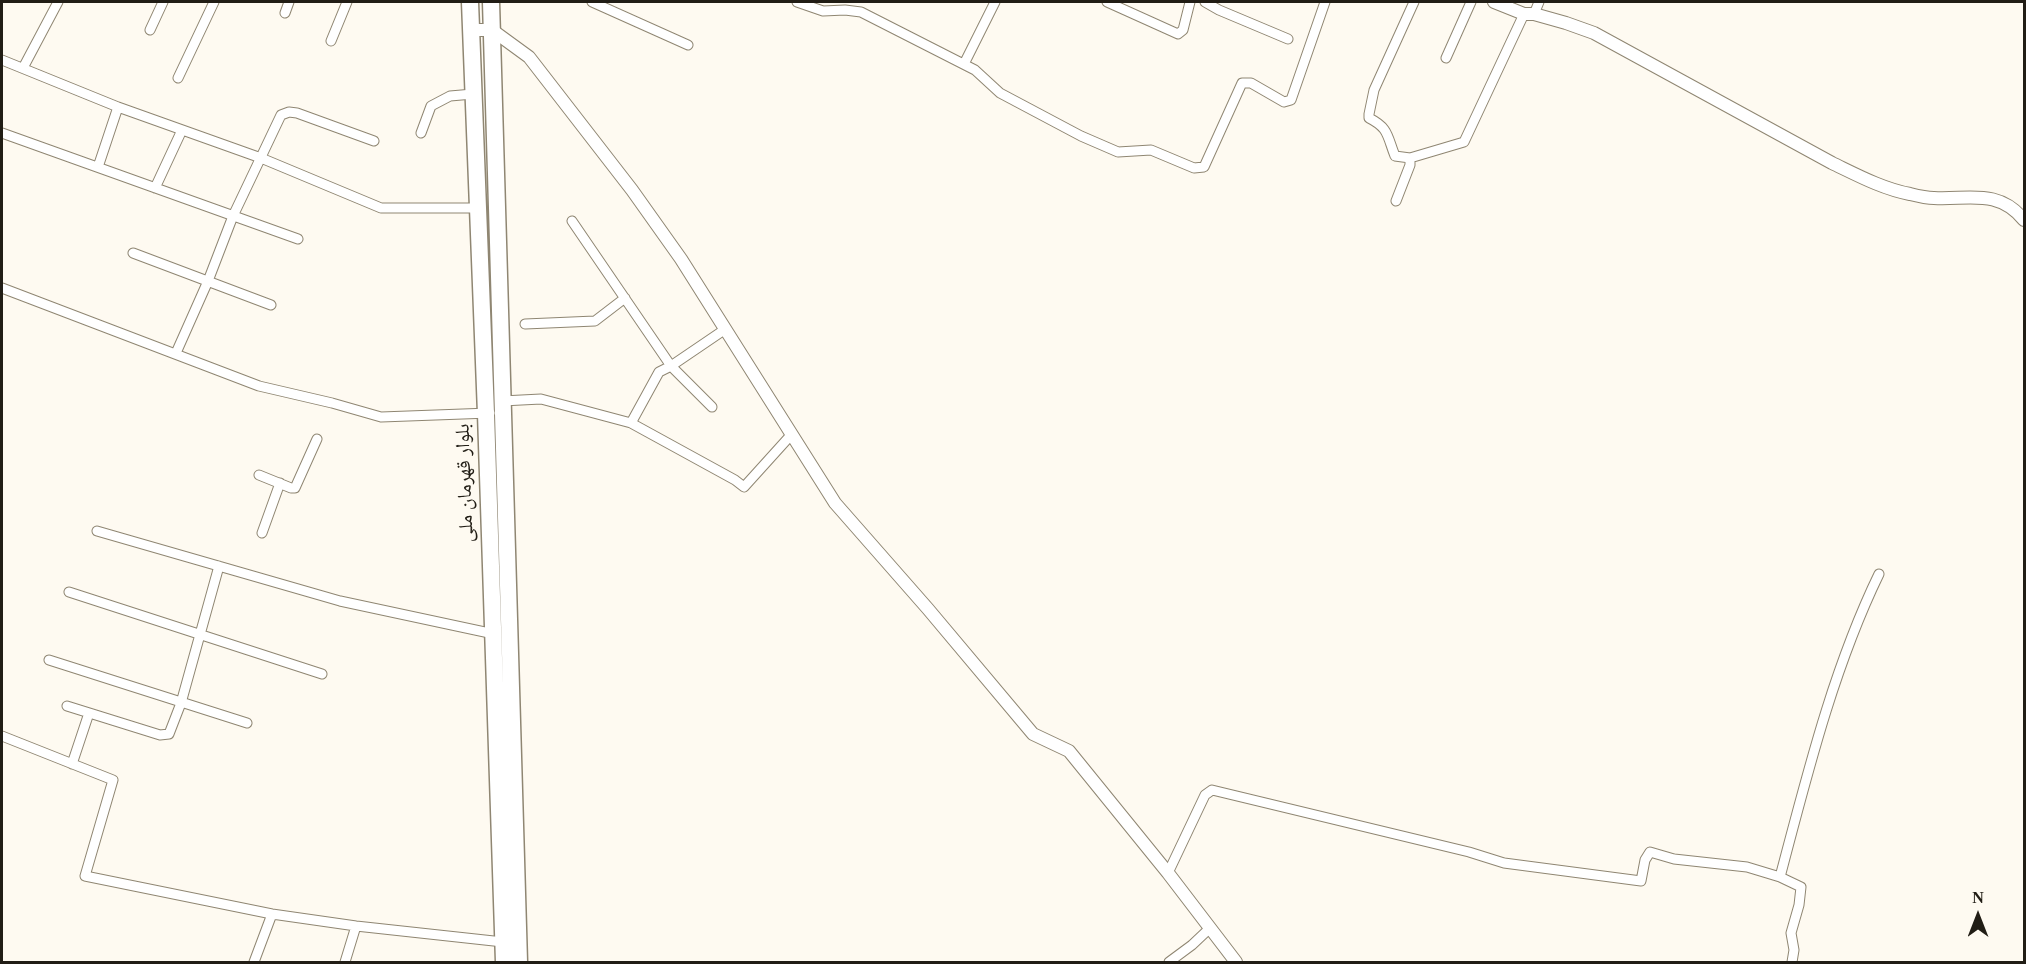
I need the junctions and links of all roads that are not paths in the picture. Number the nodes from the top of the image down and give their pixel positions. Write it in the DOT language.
graph roads {
  1 [pos="58,2"];
  2 [pos="163,2"];
  3 [pos="214,2"];
  4 [pos="289,2"];
  5 [pos="346,2"];
  6 [pos="470,2"];
  7 [pos="491,2"];
  8 [pos="592,2"];
  9 [pos="797,2"];
  10 [pos="995,2"];
  11 [pos="1107,2"];
  12 [pos="1190,2"];
  13 [pos="1205,2"];
  14 [pos="1324,2"];
  15 [pos="1414,2"];
  16 [pos="1471,2"];
  17 [pos="1494,2"];
  18 [pos="1539,2"];
  19 [pos="285,13"];
  20 [pos="1529,14"];
  21 [pos="150,30"];
  22 [pos="472,30"];
  23 [pos="492,30"];
  24 [pos="1288,39"];
  25 [pos="331,41"];
  26 [pos="688,45"];
  27 [pos="1446,58"];
  28 [pos="2,60"];
  29 [pos="964,64"];
  30 [pos="23,68"];
  31 [pos="178,78"];
  32 [pos="473,94"];
  33 [pos="118,107"];
  34 [pos="182,130"];
  35 [pos="2,133"];
  36 [pos="420,133"];
  37 [pos="374,141"];
  38 [pos="261,158"];
  39 [pos="1410,158"];
  40 [pos="98,167"];
  41 [pos="155,188"];
  42 [pos="1396,201"];
  43 [pos="480,208"];
  44 [pos="233,216"];
  45 [pos="2025,220"];
  46 [pos="572,221"];
  47 [pos="298,238"];
  48 [pos="133,253"];
  49 [pos="208,281"];
  50 [pos="2,288"];
  51 [pos="625,298"];
  52 [pos="271,305"];
  53 [pos="525,324"];
  54 [pos="724,330"];
  55 [pos="176,353"];
  56 [pos="671,366"];
  57 [pos="712,407"];
  58 [pos="496,409"];
  59 [pos="631,423"];
  60 [pos="791,435"];
  61 [pos="317,439"];
  62 [pos="259,474"];
  63 [pos="280,483"];
  64 [pos="97,531"];
  65 [pos="262,533"];
  66 [pos="219,566"];
  67 [pos="1879,574"];
  68 [pos="69,592"];
  69 [pos="200,635"];
  70 [pos="501,635"];
  71 [pos="49,660"];
  72 [pos="322,674"];
  73 [pos="180,703"];
  74 [pos="67,706"];
  75 [pos="89,713"];
  76 [pos="247,723"];
  77 [pos="2,736"];
  78 [pos="72,764"];
  79 [pos="1168,873"];
  80 [pos="1780,877"];
  81 [pos="272,914"];
  82 [pos="356,926"];
  83 [pos="1210,928"];
  84 [pos="503,942"];
  85 [pos="254,963"];
  86 [pos="345,963"];
  87 [pos="504,963"];
  88 [pos="519,963"];
  89 [pos="1169,963"];
  90 [pos="1236,963"];
  91 [pos="1792,963"];
  1 -- 30 [label="street"];
  2 -- 21 [label="street"];
  3 -- 31 [label="street"];
  4 -- 19 [label="street"];
  5 -- 25 [label="street"];
  6 -- 22 [label="highway, بلوار قهرمان ملی"];
  7 -- 23 [label="highway, بلوار قهرمان ملی"];
  8 -- 26 [label="street"];
  9 -- 29 [label="street"];
  10 -- 29 [label="street"];
  11 -- 12 [label="street"];
  13 -- 24 [label="street"];
  14 -- 29 [label="street"];
  15 -- 39 [label="street"];
  16 -- 27 [label="street"];
  17 -- 20 [label="street"];
  18 -- 20 [label="street"];
  20 -- 39 [label="street"];
  20 -- 45 [label="street"];
  22 -- 23 [label="street"];
  22 -- 32 [label="highway, بلوار قهرمان ملی"];
  23 -- 54 [label="street"];
  23 -- 58 [label="highway, بلوار قهرمان ملی"];
  28 -- 30 [label="street"];
  30 -- 33 [label="street"];
  32 -- 36 [label="street"];
  32 -- 43 [label="highway, بلوار قهرمان ملی"];
  33 -- 34 [label="street"];
  33 -- 40 [label="street"];
  34 -- 38 [label="street"];
  34 -- 41 [label="street"];
  35 -- 40 [label="street"];
  37 -- 38 [label="street"];
  38 -- 43 [label="street"];
  38 -- 44 [label="street"];
  39 -- 42 [label="street"];
  40 -- 41 [label="street"];
  41 -- 44 [label="street"];
  43 -- 58 [label="highway, بلوار قهرمان ملی"];
  44 -- 47 [label="street"];
  44 -- 49 [label="street"];
  46 -- 51 [label="street"];
  48 -- 49 [label="street"];
  49 -- 52 [label="street"];
  49 -- 55 [label="street"];
  50 -- 55 [label="street"];
  51 -- 53 [label="street"];
  51 -- 56 [label="street"];
  54 -- 56 [label="street"];
  54 -- 60 [label="street"];
  55 -- 58 [label="street"];
  56 -- 57 [label="street"];
  56 -- 59 [label="street"];
  58 -- 59 [label="street"];
  58 -- 70 [label="highway, بلوار قهرمان ملی"];
  59 -- 60 [label="street"];
  60 -- 79 [label="street"];
  61 -- 63 [label="street"];
  62 -- 63 [label="street"];
  63 -- 65 [label="street"];
  64 -- 66 [label="street"];
  66 -- 69 [label="street"];
  66 -- 70 [label="street"];
  67 -- 80 [label="street"];
  68 -- 69 [label="street"];
  69 -- 72 [label="street"];
  69 -- 73 [label="street"];
  70 -- 84 [label="highway, بلوار قهرمان ملی"];
  70 -- 88 [label="highway, بلوار قهرمان ملی"];
  71 -- 73 [label="street"];
  73 -- 75 [label="street"];
  73 -- 76 [label="street"];
  74 -- 75 [label="street"];
  75 -- 78 [label="street"];
  77 -- 78 [label="street"];
  78 -- 81 [label="street"];
  79 -- 80 [label="street"];
  79 -- 83 [label="street"];
  80 -- 91 [label="street"];
  81 -- 82 [label="street"];
  81 -- 85 [label="street"];
  82 -- 84 [label="street"];
  82 -- 86 [label="street"];
  83 -- 89 [label="street"];
  83 -- 90 [label="street"];
  84 -- 87 [label="highway, بلوار قهرمان ملی"];
}
